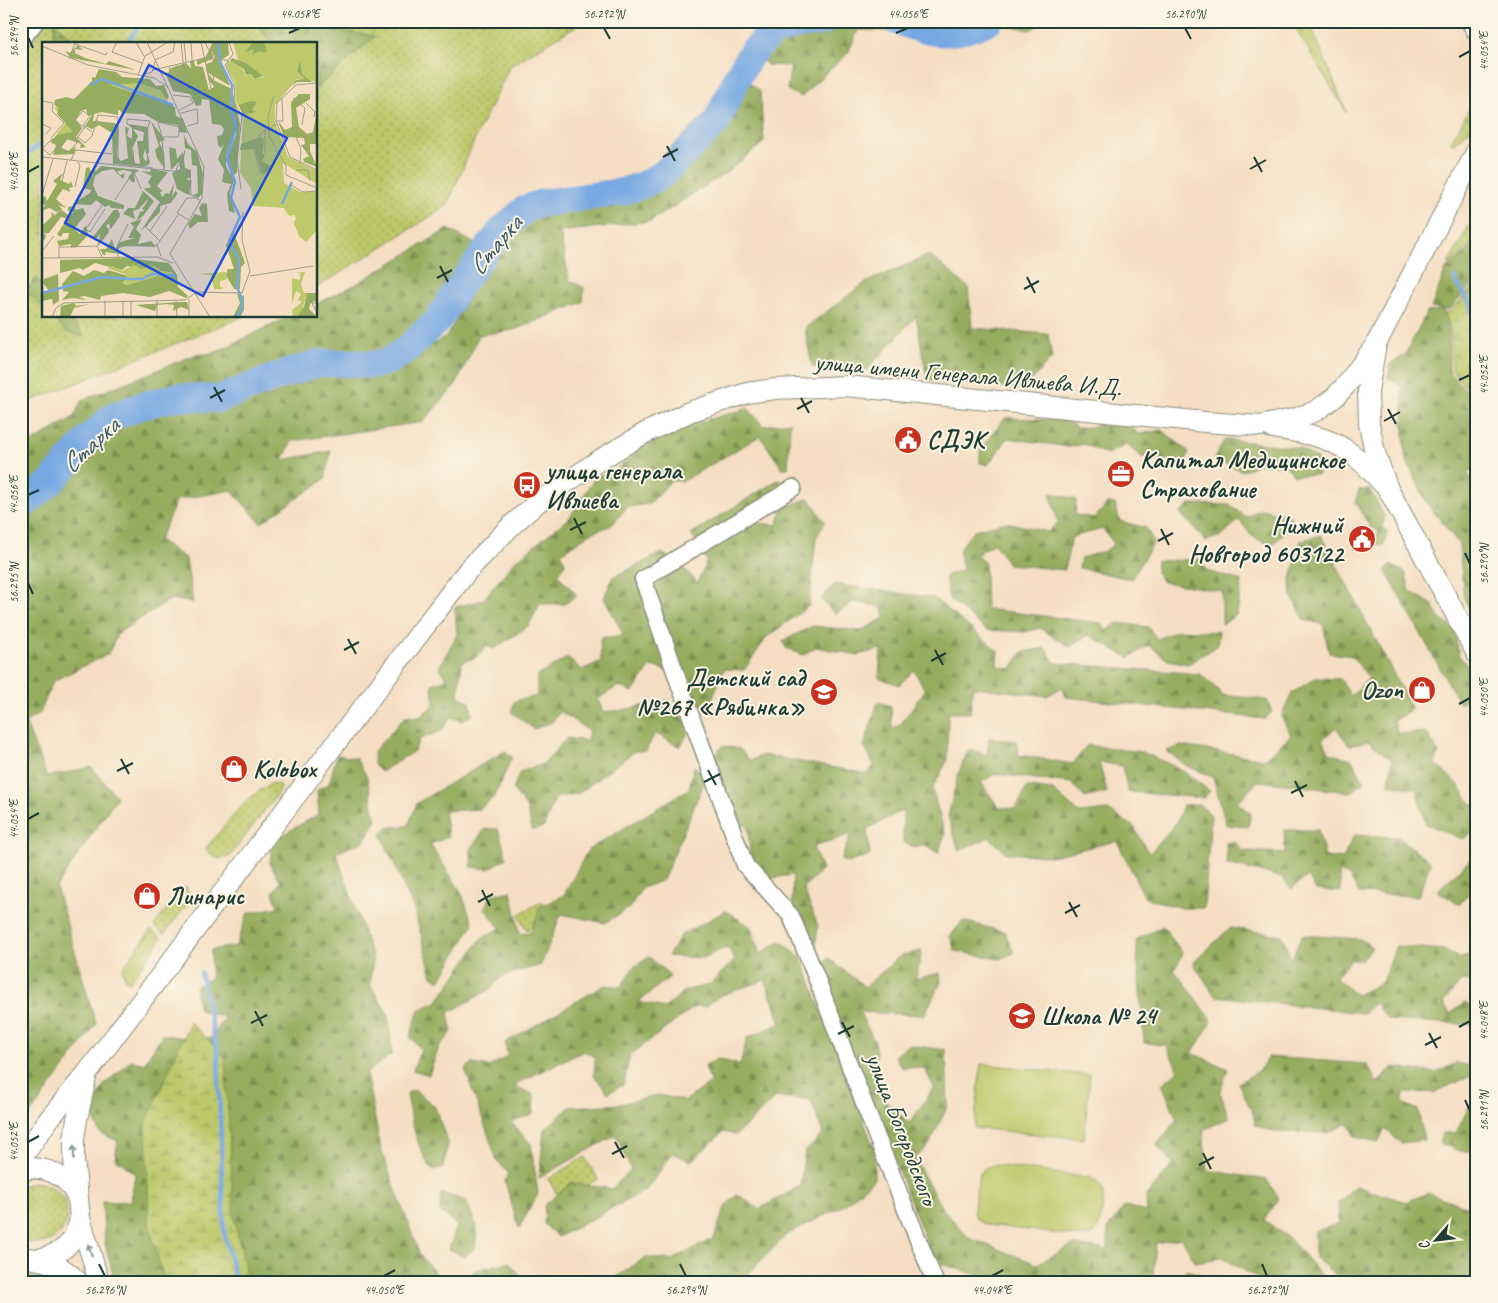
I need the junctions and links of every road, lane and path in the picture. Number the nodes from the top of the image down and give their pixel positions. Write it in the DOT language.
graph roads {
  1 [pos="36,21"];
  2 [pos="1469,21"];
  3 [pos="1477,34"];
  4 [pos="21,40"];
  5 [pos="1477,150"];
  6 [pos="1375,346"];
  7 [pos="1260,426"];
  8 [pos="793,488"];
  9 [pos="1388,489"];
  10 [pos="1477,654"];
  11 [pos="87,1073"];
  12 [pos="21,1159"];
  13 [pos="21,1171"];
  14 [pos="80,1209"];
  15 [pos="30,1258"];
  16 [pos="78,1282"];
  17 [pos="100,1282"];
  18 [pos="935,1282"];
  1 -- 4 [label="street"];
  2 -- 3 [label="street"];
  5 -- 6 [label="street, улица имени Генерала Ивлиева И.Д."];
  6 -- 7 [label="street, улица имени Генерала Ивлиева И.Д."];
  6 -- 9 [label="street"];
  7 -- 9 [label="street"];
  7 -- 11 [label="street, улица имени Генерала Ивлиева И.Д."];
  8 -- 18 [label="street, улица Богородского"];
  9 -- 10 [label="street"];
  11 -- 12 [label="street, улица имени Генерала Ивлиева И.Д."];
  14 -- 11 [label="street, one-way"];
  13 -- 14 [label="street"];
  14 -- 15 [label="street"];
  17 -- 14 [label="street, one-way"];
  15 -- 16 [label="street"];
}
